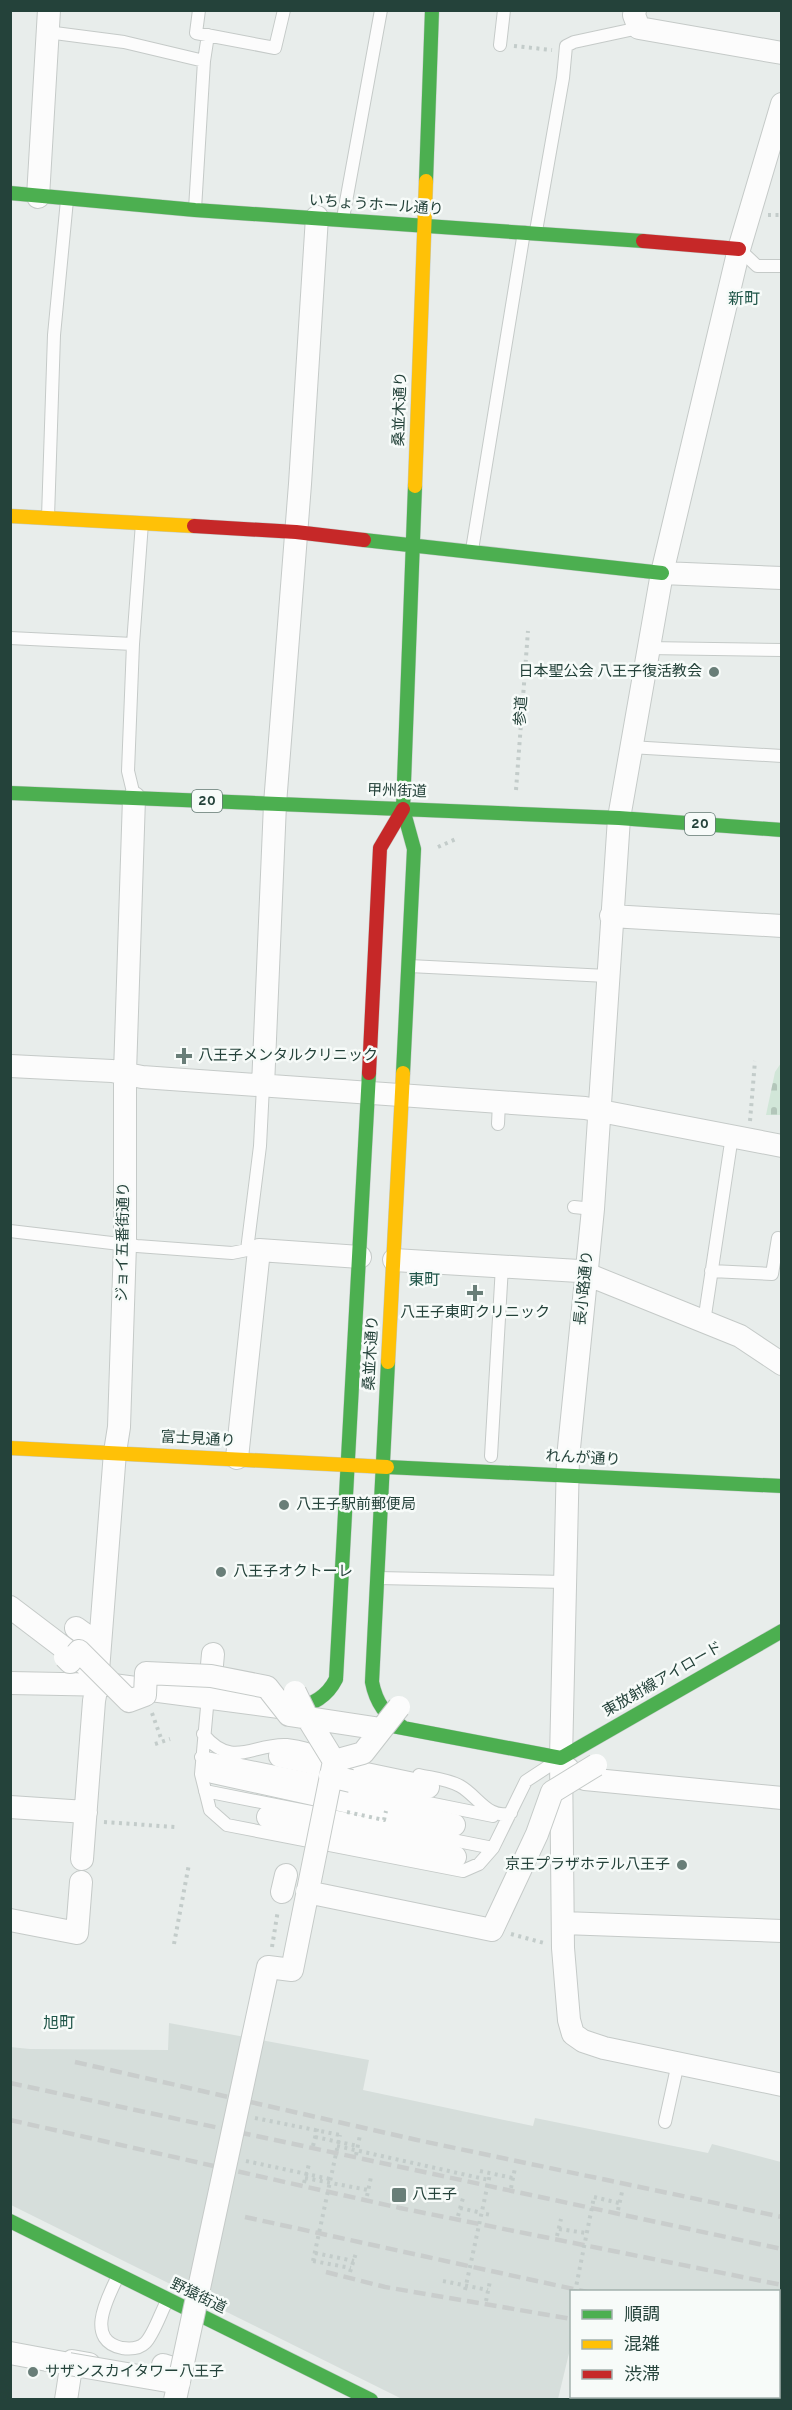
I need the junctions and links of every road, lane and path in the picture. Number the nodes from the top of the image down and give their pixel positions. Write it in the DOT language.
graph roads {
  1 [pos="199,10"];
  2 [pos="284,10"];
  3 [pos="381,10"];
  4 [pos="432,10"];
  5 [pos="504,10"];
  6 [pos="637,19"];
  7 [pos="48,21"];
  8 [pos="208,35"];
  9 [pos="500,45"];
  10 [pos="564,51"];
  11 [pos="782,53"];
  12 [pos="204,61"];
  13 [pos="782,104"];
  14 [pos="10,193"];
  15 [pos="38,197"];
  16 [pos="67,200"];
  17 [pos="195,210"];
  18 [pos="317,217"];
  19 [pos="343,219"];
  20 [pos="423,226"];
  21 [pos="530,232"];
  22 [pos="739,249"];
  23 [pos="782,266"];
  24 [pos="10,516"];
  25 [pos="48,518"];
  26 [pos="142,522"];
  27 [pos="296,532"];
  28 [pos="412,544"];
  29 [pos="472,551"];
  30 [pos="663,573"];
  31 [pos="782,578"];
  32 [pos="528,631"];
  33 [pos="10,638"];
  34 [pos="133,644"];
  35 [pos="647,648"];
  36 [pos="782,650"];
  37 [pos="630,747"];
  38 [pos="782,756"];
  39 [pos="516,790"];
  40 [pos="10,793"];
  41 [pos="134,798"];
  42 [pos="275,804"];
  43 [pos="403,809"];
  44 [pos="619,818"];
  45 [pos="782,830"];
  46 [pos="452,839"];
  47 [pos="433,850"];
  48 [pos="611,916"];
  49 [pos="782,926"];
  50 [pos="408,966"];
  51 [pos="608,976"];
  52 [pos="755,1061"];
  53 [pos="10,1066"];
  54 [pos="125,1073"];
  55 [pos="263,1086"];
  56 [pos="368,1094"];
  57 [pos="402,1096"];
  58 [pos="599,1110"];
  59 [pos="740,1138"];
  60 [pos="782,1146"];
  61 [pos="364,1177"];
  62 [pos="375,1220"];
  63 [pos="10,1231"];
  64 [pos="782,1239"];
  65 [pos="124,1244"];
  66 [pos="253,1250"];
  67 [pos="360,1257"];
  68 [pos="393,1260"];
  69 [pos="502,1266"];
  70 [pos="711,1271"];
  71 [pos="587,1275"];
  72 [pos="704,1322"];
  73 [pos="389,1342"];
  74 [pos="782,1364"];
  75 [pos="374,1377"];
  76 [pos="10,1448"];
  77 [pos="115,1452"];
  78 [pos="237,1458"];
  79 [pos="348,1463"];
  80 [pos="490,1463"];
  81 [pos="383,1465"];
  82 [pos="568,1475"];
  83 [pos="782,1486"];
  84 [pos="376,1578"];
  85 [pos="565,1582"];
  86 [pos="10,1606"];
  87 [pos="782,1631"];
  88 [pos="84,1656"];
  89 [pos="211,1676"];
  90 [pos="336,1679"];
  91 [pos="10,1683"];
  92 [pos="145,1684"];
  93 [pos="299,1706"];
  94 [pos="401,1718"];
  95 [pos="350,1724"];
  96 [pos="203,1734"];
  97 [pos="170,1739"];
  98 [pos="162,1741"];
  99 [pos="155,1744"];
  100 [pos="280,1756"];
  101 [pos="561,1758"];
  102 [pos="596,1766"];
  103 [pos="206,1773"];
  104 [pos="338,1773"];
  105 [pos="428,1787"];
  106 [pos="782,1798"];
  107 [pos="315,1805"];
  108 [pos="10,1807"];
  109 [pos="386,1811"];
  110 [pos="347,1812"];
  111 [pos="86,1816"];
  112 [pos="268,1816"];
  113 [pos="526,1824"];
  114 [pos="454,1825"];
  115 [pos="175,1827"];
  116 [pos="308,1834"];
  117 [pos="343,1841"];
  118 [pos="493,1848"];
  119 [pos="455,1857"];
  120 [pos="82,1859"];
  121 [pos="189,1864"];
  122 [pos="81,1882"];
  123 [pos="284,1883"];
  124 [pos="307,1892"];
  125 [pos="10,1920"];
  126 [pos="563,1923"];
  127 [pos="782,1931"];
  128 [pos="508,1934"];
  129 [pos="174,1944"];
  130 [pos="563,1948"];
  131 [pos="268,1967"];
  132 [pos="678,2063"];
  133 [pos="782,2085"];
  134 [pos="237,2114"];
  135 [pos="665,2122"];
  136 [pos="318,2125"];
  137 [pos="360,2135"];
  138 [pos="315,2137"];
  139 [pos="338,2144"];
  140 [pos="313,2146"];
  141 [pos="358,2146"];
  142 [pos="356,2155"];
  143 [pos="240,2160"];
  144 [pos="309,2164"];
  145 [pos="515,2168"];
  146 [pos="480,2171"];
  147 [pos="490,2174"];
  148 [pos="371,2177"];
  149 [pos="513,2178"];
  150 [pos="489,2180"];
  151 [pos="330,2181"];
  152 [pos="511,2188"];
  153 [pos="368,2190"];
  154 [pos="622,2192"];
  155 [pos="367,2196"];
  156 [pos="463,2198"];
  157 [pos="620,2203"];
  158 [pos="460,2208"];
  159 [pos="618,2210"];
  160 [pos="486,2214"];
  161 [pos="458,2216"];
  162 [pos="561,2219"];
  163 [pos="10,2221"];
  164 [pos="559,2229"];
  165 [pos="586,2233"];
  166 [pos="557,2236"];
  167 [pos="315,2253"];
  168 [pos="356,2253"];
  169 [pos="354,2261"];
  170 [pos="118,2275"];
  171 [pos="442,2281"];
  172 [pos="490,2281"];
  173 [pos="466,2288"];
  174 [pos="488,2290"];
  175 [pos="575,2290"];
  176 [pos="167,2300"];
  177 [pos="486,2301"];
  178 [pos="10,2353"];
  179 [pos="71,2358"];
  180 [pos="171,2385"];
  181 [pos="65,2400"];
  182 [pos="371,2400"];
  1 -- 8 [label="lane"];
  2 -- 8 [label="lane"];
  3 -- 19 [label="lane"];
  4 -- 20 [label="main road, 桑並木通り"];
  5 -- 9 [label="lane"];
  6 -- 10 [label="lane"];
  6 -- 11 [label="street"];
  7 -- 12 [label="lane"];
  7 -- 15 [label="street"];
  8 -- 12 [label="lane"];
  9 -- 10 [label="path"];
  10 -- 21 [label="lane"];
  12 -- 17 [label="lane"];
  13 -- 22 [label="street, 長小路通り"];
  14 -- 15 [label="main road, いちょうホール通り"];
  15 -- 16 [label="main road, いちょうホール通り"];
  16 -- 17 [label="main road, いちょうホール通り"];
  16 -- 25 [label="lane"];
  17 -- 18 [label="main road, いちょうホール通り"];
  18 -- 19 [label="main road, いちょうホール通り"];
  18 -- 27 [label="street"];
  19 -- 20 [label="main road, いちょうホール通り"];
  20 -- 21 [label="main road, いちょうホール通り"];
  20 -- 28 [label="main road, 桑並木通り"];
  21 -- 22 [label="main road, いちょうホール通り"];
  21 -- 29 [label="lane"];
  22 -- 23 [label="lane"];
  22 -- 30 [label="street, 長小路通り"];
  24 -- 25 [label="main road"];
  25 -- 26 [label="main road"];
  26 -- 27 [label="main road"];
  26 -- 34 [label="lane"];
  27 -- 28 [label="main road"];
  27 -- 42 [label="street"];
  28 -- 29 [label="main road"];
  28 -- 43 [label="main road, 桑並木通り"];
  29 -- 30 [label="main road"];
  30 -- 31 [label="street"];
  30 -- 35 [label="street, 長小路通り"];
  32 -- 39 [label="path, 参道"];
  33 -- 34 [label="lane"];
  34 -- 41 [label="lane"];
  35 -- 36 [label="lane"];
  35 -- 37 [label="street, 長小路通り"];
  37 -- 38 [label="lane"];
  37 -- 44 [label="street, 長小路通り"];
  40 -- 41 [label="main road, 甲州街道 / 20"];
  41 -- 42 [label="main road, 甲州街道 / 20"];
  41 -- 54 [label="street, ジョイ五番街通り"];
  42 -- 43 [label="main road, 甲州街道 / 20"];
  42 -- 55 [label="street"];
  43 -- 44 [label="main road, 甲州街道 / 20"];
  43 -- 50 [label="main road, 桑並木通り"];
  43 -- 56 [label="main road, 桑並木通り"];
  44 -- 45 [label="main road, 甲州街道 / 20"];
  44 -- 48 [label="street, 長小路通り"];
  46 -- 47 [label="path"];
  48 -- 49 [label="street"];
  48 -- 51 [label="street, 長小路通り"];
  50 -- 51 [label="lane"];
  50 -- 57 [label="main road, 桑並木通り"];
  51 -- 58 [label="street, 長小路通り"];
  52 -- 59 [label="path"];
  53 -- 54 [label="street"];
  54 -- 55 [label="street"];
  54 -- 65 [label="street, ジョイ五番街通り"];
  55 -- 56 [label="street"];
  55 -- 66 [label="lane"];
  56 -- 57 [label="street"];
  56 -- 61 [label="main road, 桑並木通り"];
  57 -- 58 [label="street"];
  57 -- 68 [label="main road, 桑並木通り"];
  58 -- 59 [label="street"];
  58 -- 71 [label="street, 長小路通り"];
  59 -- 60 [label="street"];
  59 -- 70 [label="lane"];
  61 -- 62 [label="lane"];
  61 -- 67 [label="main road, 桑並木通り"];
  63 -- 65 [label="lane"];
  64 -- 70 [label="lane"];
  65 -- 66 [label="lane"];
  65 -- 77 [label="street, ジョイ五番街通り"];
  66 -- 67 [label="street"];
  66 -- 78 [label="street"];
  67 -- 79 [label="main road, 桑並木通り"];
  68 -- 69 [label="street"];
  68 -- 73 [label="main road, 桑並木通り"];
  69 -- 71 [label="street"];
  69 -- 80 [label="lane"];
  70 -- 72 [label="lane"];
  71 -- 72 [label="street"];
  71 -- 82 [label="street, 長小路通り"];
  72 -- 74 [label="street"];
  73 -- 75 [label="lane"];
  73 -- 81 [label="main road, 桑並木通り"];
  76 -- 77 [label="main road, 富士見通り"];
  77 -- 78 [label="main road, 富士見通り"];
  77 -- 88 [label="street, ジョイ五番街通り"];
  78 -- 79 [label="main road, 富士見通り"];
  79 -- 81 [label="main road, 富士見通り"];
  79 -- 90 [label="main road, 桑並木通り"];
  80 -- 81 [label="main road, れんが通り"];
  80 -- 82 [label="main road, れんが通り"];
  81 -- 84 [label="main road, 桑並木通り"];
  82 -- 83 [label="main road, れんが通り"];
  82 -- 85 [label="street, 長小路通り"];
  84 -- 85 [label="lane"];
  84 -- 94 [label="main road, 桑並木通り"];
  85 -- 101 [label="street, 長小路通り"];
  86 -- 88 [label="street"];
  87 -- 101 [label="main road, 東放射線アイロード"];
  88 -- 89 [label="street"];
  88 -- 91 [label="street"];
  88 -- 92 [label="street"];
  88 -- 92 [label="street, bridge"];
  88 -- 111 [label="street, ジョイ五番街通り"];
  89 -- 92 [label="street, bridge"];
  89 -- 93 [label="street, bridge"];
  89 -- 96 [label="lane"];
  90 -- 93 [label="main road"];
  90 -- 95 [label="main road, 桑並木通り"];
  92 -- 98 [label="path"];
  93 -- 95 [label="street, bridge"];
  94 -- 95 [label="street, bridge"];
  94 -- 95 [label="main road"];
  94 -- 101 [label="main road, 桑並木通り"];
  95 -- 104 [label="street, bridge"];
  95 -- 104 [label="street, bridge"];
  96 -- 103 [label="lane"];
  96 -- 113 [label="lane"];
  97 -- 98 [label="path"];
  98 -- 99 [label="path"];
  100 -- 105 [label="street"];
  101 -- 106 [label="street"];
  101 -- 113 [label="lane"];
  101 -- 126 [label="street, 長小路通り"];
  102 -- 113 [label="street, bridge"];
  103 -- 109 [label="street"];
  103 -- 113 [label="lane"];
  103 -- 118 [label="lane"];
  103 -- 118 [label="lane"];
  104 -- 107 [label="street, bridge"];
  107 -- 110 [label="street"];
  107 -- 116 [label="street, bridge"];
  108 -- 111 [label="street"];
  109 -- 110 [label="path, bridge"];
  109 -- 114 [label="street"];
  111 -- 115 [label="path"];
  111 -- 120 [label="street, ジョイ五番街通り"];
  112 -- 119 [label="street"];
  113 -- 118 [label="lane"];
  113 -- 124 [label="street, bridge"];
  116 -- 117 [label="street"];
  116 -- 124 [label="street, bridge"];
  121 -- 129 [label="path"];
  122 -- 125 [label="street"];
  123 -- 131 [label="path"];
  124 -- 131 [label="street, bridge"];
  126 -- 127 [label="street"];
  126 -- 130 [label="street, 長小路通り"];
  128 -- 130 [label="path"];
  130 -- 132 [label="street, 長小路通り"];
  131 -- 134 [label="street, bridge"];
  132 -- 133 [label="street"];
  132 -- 135 [label="lane"];
  134 -- 139 [label="path, bridge"];
  134 -- 180 [label="street, bridge"];
  136 -- 138 [label="path"];
  137 -- 141 [label="path"];
  138 -- 139 [label="path"];
  138 -- 140 [label="path"];
  139 -- 141 [label="path"];
  139 -- 150 [label="path"];
  139 -- 151 [label="path, bridge"];
  141 -- 142 [label="path"];
  143 -- 151 [label="path"];
  144 -- 151 [label="path"];
  145 -- 149 [label="path"];
  146 -- 147 [label="path"];
  147 -- 149 [label="path"];
  147 -- 150 [label="path, bridge"];
  148 -- 153 [label="path"];
  149 -- 152 [label="path"];
  150 -- 160 [label="path, bridge"];
  151 -- 153 [label="path"];
  151 -- 167 [label="path, bridge"];
  153 -- 155 [label="path"];
  154 -- 157 [label="path"];
  156 -- 158 [label="path"];
  157 -- 159 [label="path"];
  157 -- 165 [label="path, bridge"];
  158 -- 160 [label="path"];
  158 -- 161 [label="path"];
  160 -- 173 [label="path, bridge"];
  162 -- 164 [label="path"];
  163 -- 170 [label="main road, 野猿街道"];
  164 -- 165 [label="path"];
  164 -- 166 [label="path"];
  165 -- 175 [label="path, bridge"];
  167 -- 169 [label="path"];
  167 -- 169 [label="path, bridge"];
  168 -- 169 [label="path"];
  170 -- 176 [label="main road, 野猿街道"];
  170 -- 176 [label="lane"];
  171 -- 173 [label="path"];
  172 -- 174 [label="path"];
  173 -- 174 [label="path"];
  174 -- 177 [label="path"];
  176 -- 182 [label="main road, 野猿街道"];
  178 -- 179 [label="street"];
  179 -- 180 [label="street, bridge"];
  179 -- 181 [label="street"];
  180 -- 181 [label="street"];
}
